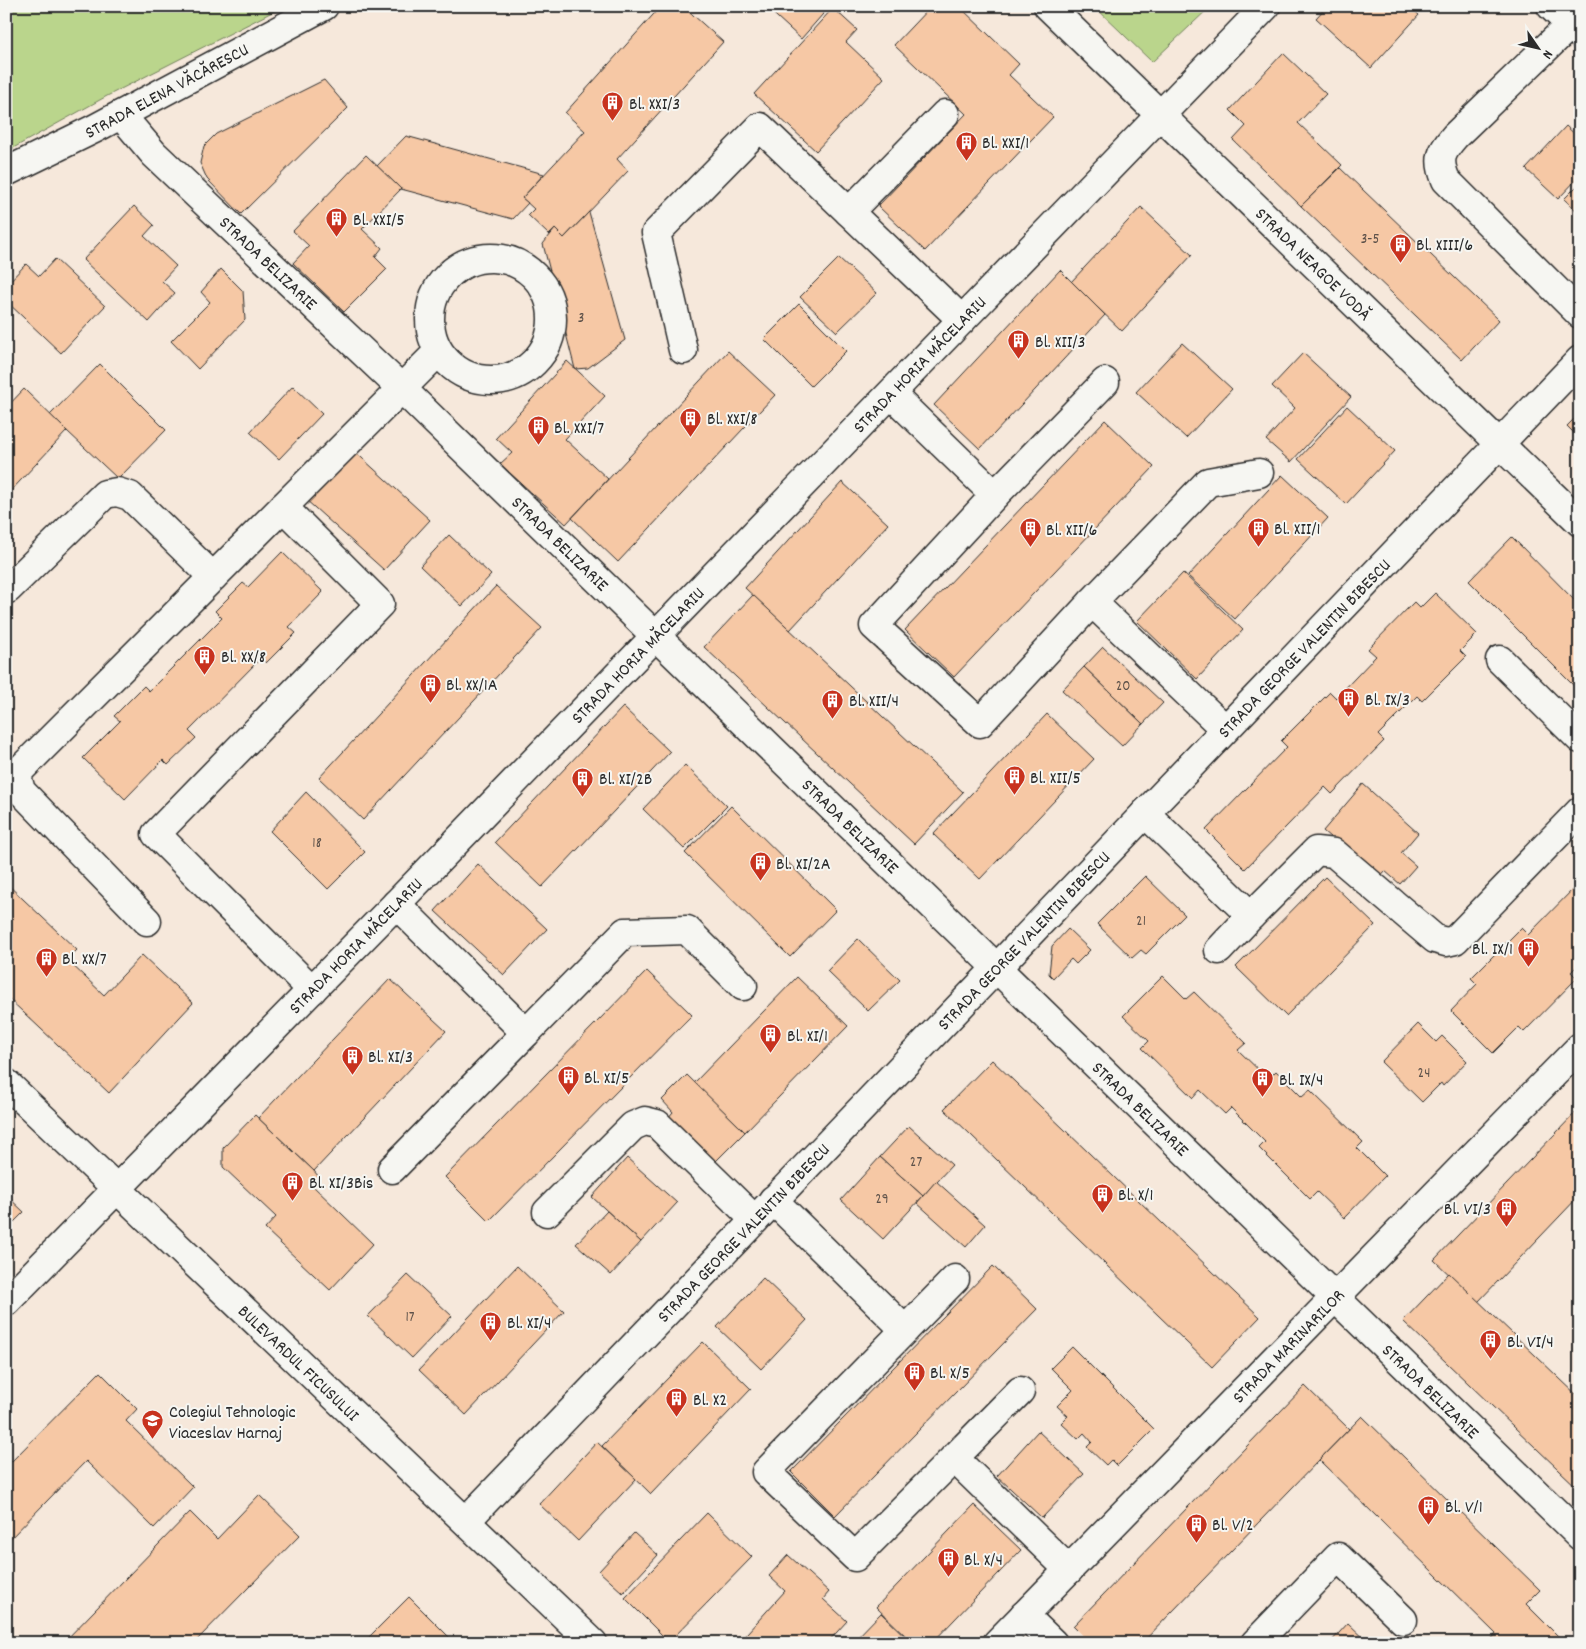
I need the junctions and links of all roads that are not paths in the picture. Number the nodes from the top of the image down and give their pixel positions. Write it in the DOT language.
graph roads {
  1 [pos="324,6"];
  2 [pos="1048,6"];
  3 [pos="1266,6"];
  4 [pos="1567,22"];
  5 [pos="945,114"];
  6 [pos="121,115"];
  7 [pos="1160,115"];
  8 [pos="6,172"];
  9 [pos="850,212"];
  10 [pos="1580,314"];
  11 [pos="962,320"];
  12 [pos="683,350"];
  13 [pos="438,352"];
  14 [pos="1580,360"];
  15 [pos="1105,382"];
  16 [pos="402,389"];
  17 [pos="891,394"];
  18 [pos="1499,444"];
  19 [pos="1259,473"];
  20 [pos="994,495"];
  21 [pos="283,507"];
  22 [pos="1580,522"];
  23 [pos="213,577"];
  24 [pos="8,590"];
  25 [pos="1092,602"];
  26 [pos="656,636"];
  27 [pos="1500,660"];
  28 [pos="1225,729"];
  29 [pos="1580,739"];
  30 [pos="1580,812"];
  31 [pos="1145,813"];
  32 [pos="396,904"];
  33 [pos="1251,916"];
  34 [pos="147,921"];
  35 [pos="1219,950"];
  36 [pos="996,968"];
  37 [pos="743,986"];
  38 [pos="312,990"];
  39 [pos="526,1033"];
  40 [pos="1580,1047"];
  41 [pos="6,1083"];
  42 [pos="392,1169"];
  43 [pos="118,1188"];
  44 [pos="773,1200"];
  45 [pos="547,1212"];
  46 [pos="755,1220"];
  47 [pos="955,1279"];
  48 [pos="1335,1298"];
  49 [pos="6,1302"];
  50 [pos="905,1330"];
  51 [pos="1020,1391"];
  52 [pos="954,1458"];
  53 [pos="466,1521"];
  54 [pos="1580,1536"];
  55 [pos="1068,1570"];
  56 [pos="1024,1616"];
  57 [pos="1403,1620"];
  58 [pos="593,1643"];
  59 [pos="997,1643"];
  60 [pos="1053,1643"];
  61 [pos="1255,1643"];
  1 -- 6 [label="street, STRADA ELENA VĂCĂRESCU"];
  2 -- 7 [label="street, STRADA NEAGOE VODĂ"];
  3 -- 7 [label="street, STRADA HORIA MĂCELARIU"];
  4 -- 10 [label="street"];
  5 -- 9 [label="street"];
  6 -- 8 [label="street, STRADA ELENA VĂCĂRESCU"];
  6 -- 16 [label="street, STRADA BELIZARIE"];
  7 -- 11 [label="street, STRADA HORIA MĂCELARIU"];
  7 -- 18 [label="street, STRADA NEAGOE VODĂ"];
  9 -- 11 [label="street"];
  9 -- 12 [label="street"];
  11 -- 17 [label="street, STRADA HORIA MĂCELARIU"];
  13 -- 13 [label="street"];
  13 -- 16 [label="street"];
  14 -- 18 [label="street, STRADA GEORGE VALENTIN BIBESCU"];
  15 -- 20 [label="street"];
  16 -- 21 [label="street"];
  16 -- 26 [label="street, STRADA BELIZARIE"];
  17 -- 20 [label="street"];
  17 -- 26 [label="street, STRADA HORIA MĂCELARIU"];
  18 -- 22 [label="street, STRADA NEAGOE VODĂ"];
  18 -- 28 [label="street, STRADA GEORGE VALENTIN BIBESCU"];
  19 -- 25 [label="street"];
  20 -- 25 [label="street"];
  21 -- 23 [label="street"];
  21 -- 38 [label="street"];
  23 -- 24 [label="street"];
  23 -- 34 [label="street"];
  25 -- 28 [label="street"];
  26 -- 32 [label="street, STRADA HORIA MĂCELARIU"];
  26 -- 36 [label="street, STRADA BELIZARIE"];
  27 -- 29 [label="street"];
  28 -- 31 [label="street, STRADA GEORGE VALENTIN BIBESCU"];
  30 -- 33 [label="street"];
  31 -- 33 [label="street"];
  31 -- 36 [label="street, STRADA GEORGE VALENTIN BIBESCU"];
  32 -- 38 [label="street, STRADA HORIA MĂCELARIU"];
  32 -- 39 [label="street"];
  33 -- 35 [label="street"];
  36 -- 44 [label="street, STRADA GEORGE VALENTIN BIBESCU"];
  36 -- 48 [label="street, STRADA BELIZARIE"];
  37 -- 39 [label="street"];
  38 -- 43 [label="street, STRADA HORIA MĂCELARIU"];
  39 -- 42 [label="street"];
  40 -- 48 [label="street, STRADA MARINARILOR"];
  41 -- 43 [label="street, BULEVARDUL FICUSULUI"];
  43 -- 49 [label="street, STRADA HORIA MĂCELARIU"];
  43 -- 53 [label="street, BULEVARDUL FICUSULUI"];
  44 -- 46 [label="street, STRADA GEORGE VALENTIN BIBESCU"];
  44 -- 50 [label="street"];
  45 -- 46 [label="street"];
  46 -- 53 [label="street, STRADA GEORGE VALENTIN BIBESCU"];
  47 -- 50 [label="street"];
  48 -- 54 [label="street, STRADA BELIZARIE"];
  48 -- 55 [label="street, STRADA MARINARILOR"];
  50 -- 52 [label="street"];
  51 -- 52 [label="street"];
  52 -- 55 [label="street"];
  53 -- 58 [label="street, BULEVARDUL FICUSULUI"];
  55 -- 56 [label="street, STRADA MARINARILOR"];
  56 -- 59 [label="street, STRADA MARINARILOR"];
  56 -- 60 [label="street"];
  57 -- 61 [label="street"];
}
